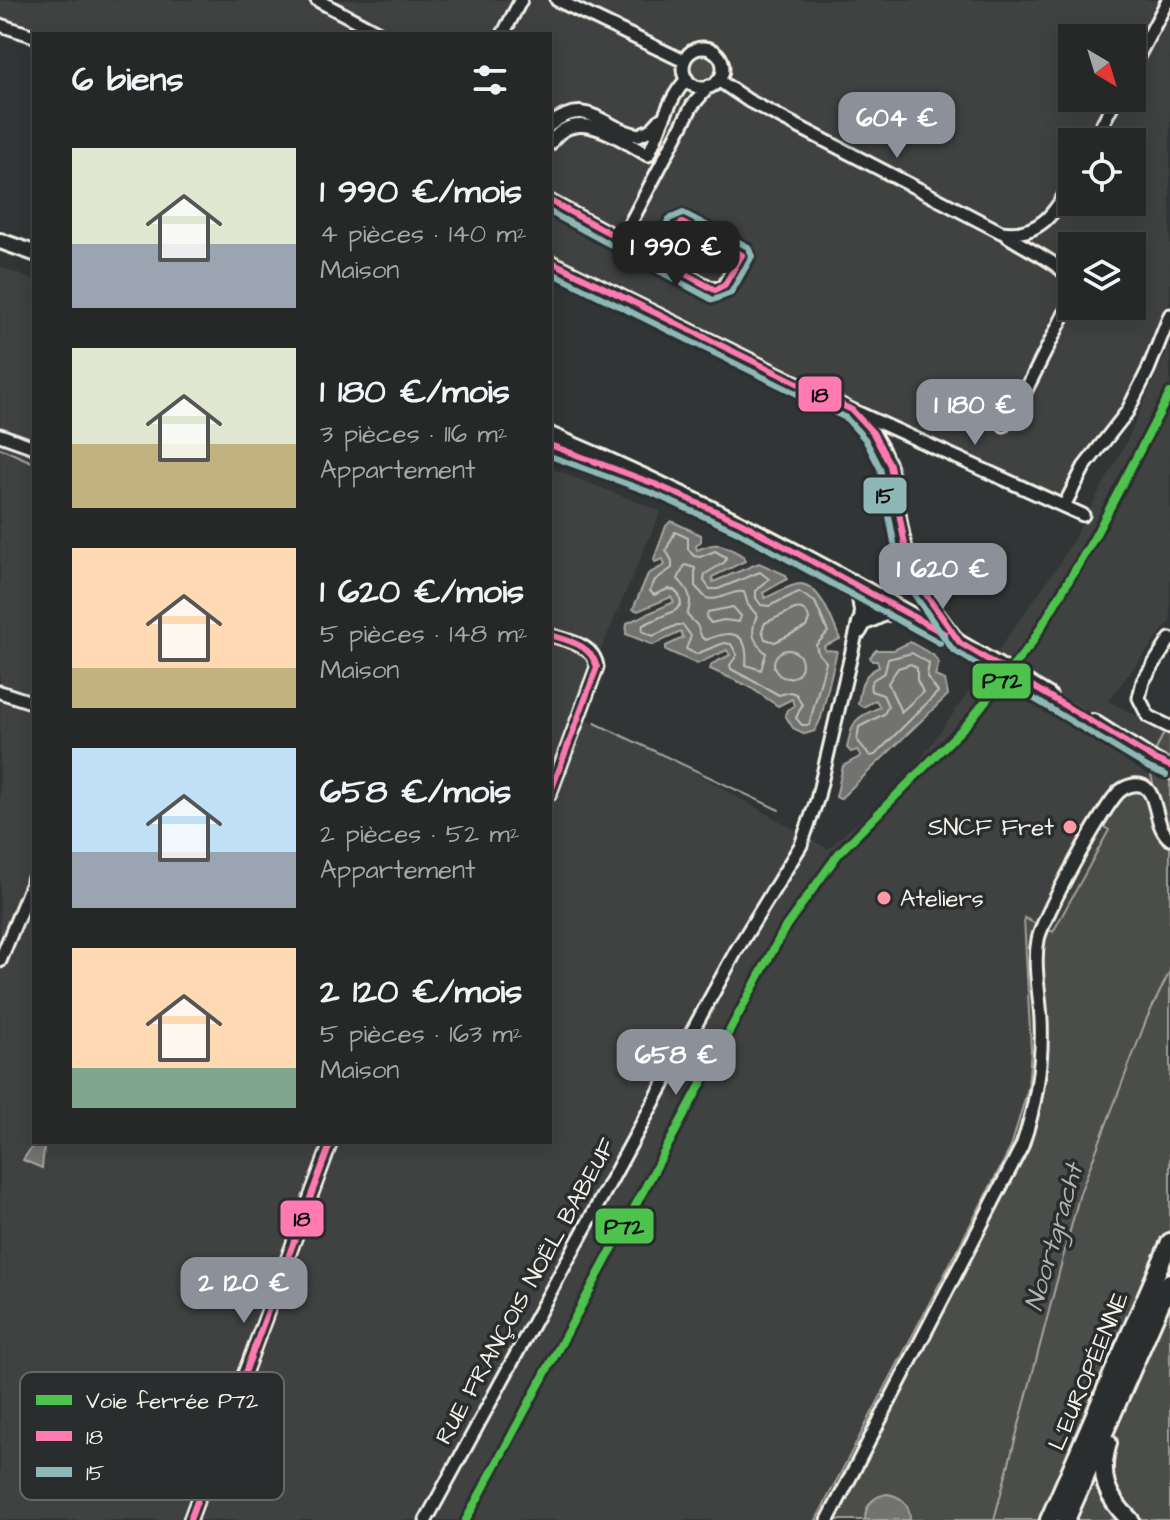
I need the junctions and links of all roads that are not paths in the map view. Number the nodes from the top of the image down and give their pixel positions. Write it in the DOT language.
graph roads {
  1 [pos="317,0"];
  2 [pos="521,0"];
  3 [pos="557,0"];
  4 [pos="1168,0"];
  5 [pos="0,25"];
  6 [pos="377,32"];
  7 [pos="504,32"];
  8 [pos="32,35"];
  9 [pos="1146,42"];
  10 [pos="684,61"];
  11 [pos="689,81"];
  12 [pos="713,83"];
  13 [pos="692,106"];
  14 [pos="664,116"];
  15 [pos="552,124"];
  16 [pos="552,142"];
  17 [pos="552,202"];
  18 [pos="1058,207"];
  19 [pos="1001,232"];
  20 [pos="622,239"];
  21 [pos="0,241"];
  22 [pos="32,252"];
  23 [pos="659,258"];
  24 [pos="552,262"];
  25 [pos="1058,267"];
  26 [pos="1170,315"];
  27 [pos="1061,320"];
  28 [pos="852,410"];
  29 [pos="1004,425"];
  30 [pos="0,435"];
  31 [pos="552,436"];
  32 [pos="32,446"];
  33 [pos="552,446"];
  34 [pos="669,490"];
  35 [pos="1064,506"];
  36 [pos="1083,515"];
  37 [pos="845,577"];
  38 [pos="878,596"];
  39 [pos="907,612"];
  40 [pos="861,614"];
  41 [pos="862,628"];
  42 [pos="552,636"];
  43 [pos="1170,639"];
  44 [pos="960,643"];
  45 [pos="854,647"];
  46 [pos="0,692"];
  47 [pos="1049,696"];
  48 [pos="32,702"];
  49 [pos="1093,722"];
  50 [pos="1170,727"];
  51 [pos="1170,768"];
  52 [pos="552,788"];
  53 [pos="1170,839"];
  54 [pos="32,883"];
  55 [pos="0,961"];
  56 [pos="330,1144"];
  57 [pos="1170,1242"];
  58 [pos="1170,1282"];
  59 [pos="1157,1311"];
  60 [pos="245,1372"];
  61 [pos="197,1500"];
  62 [pos="190,1520"];
  63 [pos="426,1520"];
  64 [pos="828,1520"];
  65 [pos="1049,1520"];
  66 [pos="1066,1520"];
  67 [pos="1130,1520"];
  1 -- 6 [label="street"];
  2 -- 7 [label="street"];
  3 -- 10 [label="street"];
  4 -- 9 [label="street"];
  5 -- 8 [label="street"];
  10 -- 11 [label="street"];
  10 -- 12 [label="street"];
  11 -- 12 [label="street"];
  11 -- 13 [label="street"];
  11 -- 14 [label="street"];
  12 -- 13 [label="street"];
  12 -- 19 [label="street"];
  13 -- 20 [label="street"];
  14 -- 15 [label="street"];
  14 -- 16 [label="street"];
  17 -- 20 [label="street"];
  18 -- 19 [label="street"];
  19 -- 25 [label="street"];
  20 -- 23 [label="street"];
  21 -- 22 [label="main road"];
  23 -- 23 [label="street"];
  24 -- 28 [label="street"];
  26 -- 35 [label="street"];
  27 -- 29 [label="street"];
  28 -- 35 [label="street"];
  28 -- 44 [label="street"];
  30 -- 32 [label="street"];
  31 -- 34 [label="main road"];
  33 -- 34 [label="main road"];
  34 -- 37 [label="main road"];
  35 -- 36 [label="street"];
  37 -- 38 [label="main road"];
  37 -- 40 [label="street"];
  38 -- 39 [label="main road"];
  38 -- 40 [label="street, RUE FRANÇOIS NOËL BABEUF"];
  38 -- 41 [label="street, RUE FRANÇOIS NOËL BABEUF"];
  39 -- 41 [label="street"];
  39 -- 44 [label="main road"];
  40 -- 45 [label="street, RUE FRANÇOIS NOËL BABEUF"];
  41 -- 45 [label="street, RUE FRANÇOIS NOËL BABEUF"];
  42 -- 52 [label="street"];
  43 -- 50 [label="street"];
  44 -- 47 [label="main road"];
  45 -- 63 [label="street, RUE FRANÇOIS NOËL BABEUF"];
  46 -- 48 [label="street"];
  49 -- 51 [label="main road"];
  53 -- 64 [label="street"];
  54 -- 55 [label="street"];
  56 -- 60 [label="street"];
  57 -- 65 [label="highway, L'EUROPÉENNE"];
  58 -- 59 [label="highway, L'EUROPÉENNE"];
  59 -- 66 [label="highway, L'EUROPÉENNE"];
  59 -- 67 [label="highway"];
  61 -- 62 [label="street"];
}
